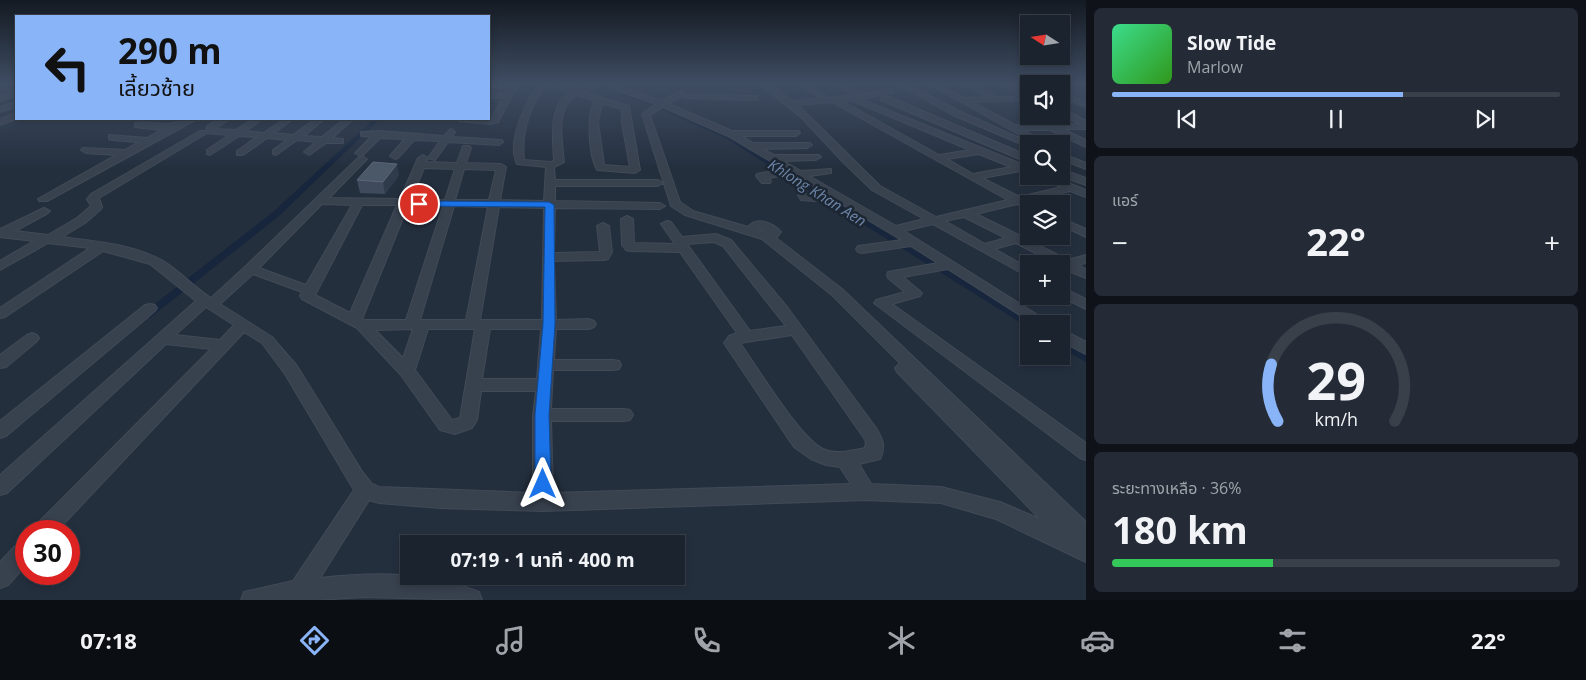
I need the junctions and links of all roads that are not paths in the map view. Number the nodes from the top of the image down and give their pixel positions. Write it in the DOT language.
graph roads {
  1 [pos="499,112"];
  2 [pos="527,112"];
  3 [pos="560,112"];
  4 [pos="594,112"];
  5 [pos="626,112"];
  6 [pos="649,112"];
  7 [pos="674,112"];
  8 [pos="800,112"];
  9 [pos="856,112"];
  10 [pos="887,112"];
  11 [pos="914,112"];
  12 [pos="982,112"];
  13 [pos="954,113"];
  14 [pos="15,116"];
  15 [pos="1070,116"];
  16 [pos="925,117"];
  17 [pos="190,120"];
  18 [pos="224,120"];
  19 [pos="256,120"];
  20 [pos="288,120"];
  21 [pos="319,120"];
  22 [pos="348,120"];
  23 [pos="472,120"];
  24 [pos="909,121"];
  25 [pos="0,122"];
  26 [pos="491,122"];
  27 [pos="138,125"];
  28 [pos="1086,125"];
  29 [pos="880,126"];
  30 [pos="1051,127"];
  31 [pos="172,128"];
  32 [pos="1011,128"];
  33 [pos="205,130"];
  34 [pos="237,133"];
  35 [pos="408,133"];
  36 [pos="796,133"];
  37 [pos="364,134"];
  38 [pos="379,134"];
  39 [pos="449,134"];
  40 [pos="731,134"];
  41 [pos="942,135"];
  42 [pos="1025,135"];
  43 [pos="265,136"];
  44 [pos="112,138"];
  45 [pos="295,138"];
  46 [pos="150,140"];
  47 [pos="323,140"];
  48 [pos="476,140"];
  49 [pos="1020,140"];
  50 [pos="340,141"];
  51 [pos="499,142"];
  52 [pos="907,142"];
  53 [pos="185,143"];
  54 [pos="351,144"];
  55 [pos="1086,144"];
  56 [pos="807,145"];
  57 [pos="367,146"];
  58 [pos="751,146"];
  59 [pos="466,148"];
  60 [pos="86,150"];
  61 [pos="979,151"];
  62 [pos="210,152"];
  63 [pos="276,152"];
  64 [pos="309,152"];
  65 [pos="240,154"];
  66 [pos="124,155"];
  67 [pos="1070,155"];
  68 [pos="395,156"];
  69 [pos="816,157"];
  70 [pos="938,158"];
  71 [pos="1070,158"];
  72 [pos="156,160"];
  73 [pos="425,160"];
  74 [pos="1084,162"];
  75 [pos="1020,163"];
  76 [pos="1020,164"];
  77 [pos="461,165"];
  78 [pos="1020,167"];
  79 [pos="787,171"];
  80 [pos="828,171"];
  81 [pos="1070,176"];
  82 [pos="972,177"];
  83 [pos="83,178"];
  84 [pos="120,181"];
  85 [pos="1086,182"];
  86 [pos="658,183"];
  87 [pos="768,183"];
  88 [pos="1064,185"];
  89 [pos="1071,188"];
  90 [pos="1086,194"];
  91 [pos="803,195"];
  92 [pos="1050,195"];
  93 [pos="826,196"];
  94 [pos="320,201"];
  95 [pos="1020,202"];
  96 [pos="358,203"];
  97 [pos="404,204"];
  98 [pos="449,204"];
  99 [pos="493,204"];
  100 [pos="549,205"];
  101 [pos="1020,205"];
  102 [pos="660,206"];
  103 [pos="966,213"];
  104 [pos="627,219"];
  105 [pos="933,220"];
  106 [pos="1086,220"];
  107 [pos="667,224"];
  108 [pos="1070,224"];
  109 [pos="602,226"];
  110 [pos="1070,227"];
  111 [pos="894,230"];
  112 [pos="2,233"];
  113 [pos="1086,233"];
  114 [pos="1020,237"];
  115 [pos="45,239"];
  116 [pos="1020,239"];
  117 [pos="911,242"];
  118 [pos="681,245"];
  119 [pos="1034,245"];
  120 [pos="100,247"];
  121 [pos="983,248"];
  122 [pos="862,249"];
  123 [pos="1049,255"];
  124 [pos="548,257"];
  125 [pos="1086,260"];
  126 [pos="1070,264"];
  127 [pos="0,266"];
  128 [pos="939,266"];
  129 [pos="1070,267"];
  130 [pos="1020,268"];
  131 [pos="251,269"];
  132 [pos="1086,274"];
  133 [pos="302,288"];
  134 [pos="1070,296"];
  135 [pos="209,302"];
  136 [pos="1086,305"];
  137 [pos="150,308"];
  138 [pos="0,314"];
  139 [pos="1029,315"];
  140 [pos="358,322"];
  141 [pos="244,324"];
  142 [pos="417,324"];
  143 [pos="477,324"];
  144 [pos="549,324"];
  145 [pos="589,324"];
  146 [pos="796,330"];
  147 [pos="746,336"];
  148 [pos="32,338"];
  149 [pos="162,339"];
  150 [pos="1070,339"];
  151 [pos="223,345"];
  152 [pos="1086,349"];
  153 [pos="902,360"];
  154 [pos="0,363"];
  155 [pos="614,364"];
  156 [pos="546,365"];
  157 [pos="407,371"];
  158 [pos="473,385"];
  159 [pos="544,385"];
  160 [pos="542,415"];
  161 [pos="624,415"];
  162 [pos="0,431"];
  163 [pos="1086,453"];
  164 [pos="845,458"];
  165 [pos="0,487"];
  166 [pos="365,490"];
  167 [pos="866,492"];
  168 [pos="543,502"];
  169 [pos="55,520"];
  170 [pos="1086,538"];
  171 [pos="1064,540"];
  172 [pos="1086,552"];
  173 [pos="15,561"];
  174 [pos="0,577"];
  175 [pos="299,591"];
  176 [pos="252,600"];
  177 [pos="471,600"];
  1 -- 26 [label="street"];
  2 -- 3 [label="street"];
  4 -- 5 [label="street"];
  6 -- 153 [label="street"];
  7 -- 40 [label="street"];
  8 -- 105 [label="street"];
  9 -- 29 [label="street"];
  10 -- 24 [label="street"];
  11 -- 16 [label="street"];
  12 -- 13 [label="street"];
  12 -- 32 [label="street"];
  13 -- 16 [label="street"];
  13 -- 49 [label="street"];
  14 -- 25 [label="street"];
  15 -- 28 [label="street"];
  16 -- 75 [label="street"];
  17 -- 31 [label="street"];
  18 -- 33 [label="street"];
  19 -- 34 [label="street"];
  20 -- 43 [label="street"];
  21 -- 45 [label="street"];
  22 -- 47 [label="street"];
  23 -- 26 [label="street"];
  24 -- 29 [label="street"];
  24 -- 41 [label="street"];
  26 -- 48 [label="street"];
  27 -- 31 [label="street"];
  28 -- 30 [label="street"];
  29 -- 52 [label="street"];
  30 -- 32 [label="street"];
  30 -- 55 [label="street"];
  31 -- 33 [label="street"];
  31 -- 46 [label="street"];
  32 -- 42 [label="street"];
  33 -- 34 [label="street"];
  33 -- 53 [label="street"];
  34 -- 43 [label="street"];
  34 -- 62 [label="street"];
  35 -- 38 [label="street"];
  35 -- 39 [label="street"];
  35 -- 68 [label="street"];
  36 -- 40 [label="street"];
  37 -- 38 [label="street"];
  38 -- 57 [label="street"];
  39 -- 48 [label="street"];
  39 -- 73 [label="street"];
  40 -- 58 [label="street"];
  41 -- 52 [label="street"];
  41 -- 61 [label="street"];
  43 -- 45 [label="street"];
  43 -- 65 [label="street"];
  44 -- 46 [label="street"];
  45 -- 47 [label="street"];
  45 -- 63 [label="street"];
  46 -- 53 [label="street"];
  46 -- 66 [label="street"];
  47 -- 50 [label="street"];
  47 -- 64 [label="street"];
  48 -- 51 [label="street"];
  52 -- 70 [label="street"];
  53 -- 72 [label="street"];
  54 -- 57 [label="street"];
  56 -- 58 [label="street"];
  57 -- 94 [label="street"];
  58 -- 79 [label="street"];
  59 -- 77 [label="street"];
  60 -- 66 [label="street"];
  61 -- 70 [label="street"];
  61 -- 76 [label="street"];
  66 -- 72 [label="street"];
  66 -- 83 [label="street"];
  67 -- 74 [label="street"];
  69 -- 79 [label="street"];
  70 -- 82 [label="street"];
  71 -- 74 [label="street"];
  72 -- 84 [label="street"];
  73 -- 77 [label="street"];
  73 -- 97 [label="street"];
  77 -- 98 [label="street"];
  77 -- 99 [label="street"];
  78 -- 82 [label="street"];
  79 -- 80 [label="street"];
  79 -- 87 [label="street"];
  79 -- 93 [label="street"];
  81 -- 85 [label="street"];
  82 -- 95 [label="street"];
  83 -- 84 [label="street"];
  83 -- 112 [label="street"];
  84 -- 115 [label="street"];
  86 -- 100 [label="street"];
  88 -- 89 [label="street"];
  89 -- 90 [label="street"];
  89 -- 92 [label="street"];
  91 -- 93 [label="street"];
  93 -- 111 [label="street"];
  94 -- 96 [label="street"];
  94 -- 131 [label="street"];
  96 -- 97 [label="street"];
  96 -- 140 [label="street"];
  97 -- 98 [label="street"];
  97 -- 140 [label="street"];
  98 -- 99 [label="street"];
  98 -- 142 [label="street"];
  99 -- 100 [label="street"];
  99 -- 143 [label="street"];
  100 -- 102 [label="street"];
  100 -- 124 [label="street"];
  101 -- 103 [label="street"];
  103 -- 105 [label="street"];
  103 -- 114 [label="street"];
  104 -- 118 [label="street"];
  105 -- 111 [label="street"];
  105 -- 121 [label="street"];
  106 -- 108 [label="street"];
  107 -- 118 [label="street"];
  109 -- 124 [label="street"];
  110 -- 113 [label="street"];
  111 -- 117 [label="street"];
  112 -- 115 [label="street"];
  115 -- 120 [label="street"];
  115 -- 127 [label="street"];
  116 -- 121 [label="street"];
  117 -- 122 [label="street"];
  117 -- 128 [label="street"];
  118 -- 146 [label="street"];
  118 -- 147 [label="street"];
  119 -- 123 [label="street"];
  120 -- 135 [label="street"];
  120 -- 138 [label="street"];
  121 -- 130 [label="street"];
  124 -- 144 [label="street"];
  125 -- 126 [label="street"];
  128 -- 139 [label="street"];
  128 -- 163 [label="street"];
  129 -- 132 [label="street"];
  131 -- 133 [label="street"];
  131 -- 135 [label="street"];
  134 -- 136 [label="street"];
  135 -- 141 [label="street"];
  135 -- 149 [label="street"];
  137 -- 162 [label="street"];
  140 -- 142 [label="street"];
  140 -- 157 [label="street"];
  141 -- 151 [label="street"];
  141 -- 166 [label="street"];
  142 -- 143 [label="street"];
  142 -- 157 [label="street"];
  143 -- 144 [label="street"];
  143 -- 158 [label="street"];
  144 -- 145 [label="street"];
  144 -- 156 [label="street"];
  146 -- 147 [label="street"];
  146 -- 164 [label="street"];
  147 -- 164 [label="street"];
  148 -- 154 [label="street"];
  149 -- 151 [label="street"];
  149 -- 165 [label="street"];
  150 -- 152 [label="street"];
  151 -- 169 [label="street"];
  153 -- 170 [label="street"];
  153 -- 171 [label="street"];
  155 -- 156 [label="street"];
  156 -- 159 [label="street"];
  157 -- 158 [label="street"];
  158 -- 159 [label="street"];
  159 -- 160 [label="street"];
  160 -- 161 [label="street"];
  160 -- 168 [label="street"];
  164 -- 167 [label="street"];
  166 -- 168 [label="street"];
  166 -- 175 [label="street"];
  167 -- 168 [label="street"];
  167 -- 171 [label="street"];
  171 -- 172 [label="street"];
  173 -- 174 [label="street"];
  175 -- 176 [label="street"];
  175 -- 177 [label="street"];
}
